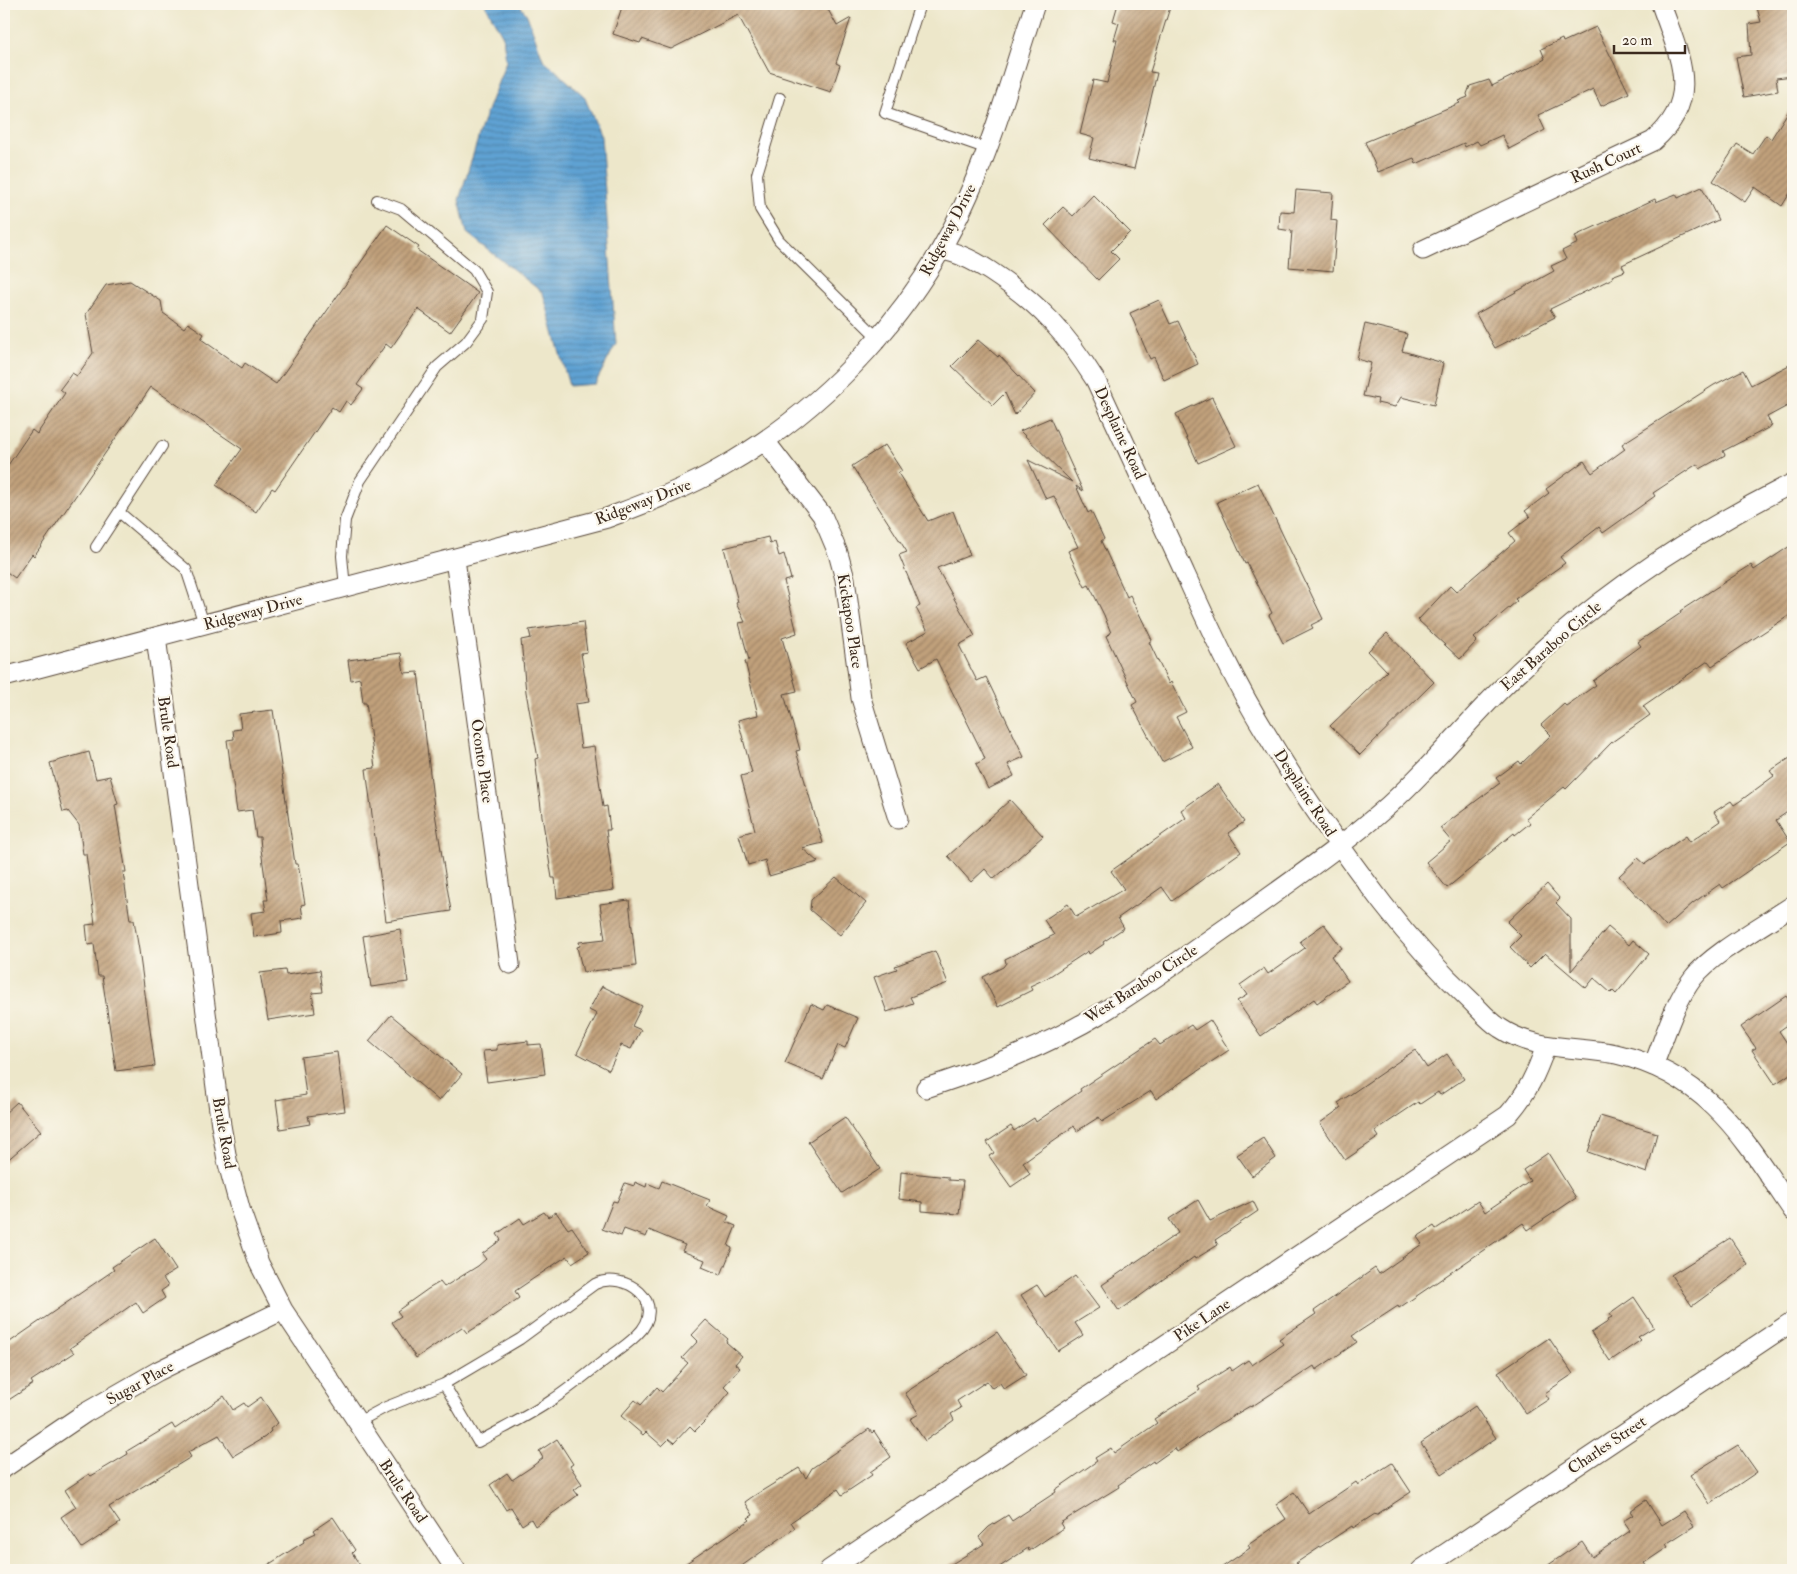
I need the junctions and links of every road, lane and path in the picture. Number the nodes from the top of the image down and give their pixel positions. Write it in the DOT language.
graph roads {
  1 [pos="920,4"];
  2 [pos="1035,4"];
  3 [pos="1662,4"];
  4 [pos="780,98"];
  5 [pos="988,149"];
  6 [pos="377,200"];
  7 [pos="941,250"];
  8 [pos="1423,250"];
  9 [pos="878,338"];
  10 [pos="765,441"];
  11 [pos="162,446"];
  12 [pos="1793,483"];
  13 [pos="119,512"];
  14 [pos="96,547"];
  15 [pos="455,559"];
  16 [pos="345,588"];
  17 [pos="204,624"];
  18 [pos="156,637"];
  19 [pos="4,677"];
  20 [pos="898,819"];
  21 [pos="1338,845"];
  22 [pos="1793,905"];
  23 [pos="510,964"];
  24 [pos="1546,1046"];
  25 [pos="1653,1066"];
  26 [pos="926,1088"];
  27 [pos="1793,1212"];
  28 [pos="283,1310"];
  29 [pos="1793,1320"];
  30 [pos="444,1384"];
  31 [pos="358,1422"];
  32 [pos="4,1468"];
  33 [pos="451,1568"];
  34 [pos="829,1570"];
  35 [pos="1421,1570"];
  1 -- 5 [label="lane"];
  2 -- 5 [label="street, Ridgeway Drive"];
  3 -- 8 [label="street, Rush Court"];
  4 -- 9 [label="lane"];
  5 -- 7 [label="street, Ridgeway Drive"];
  6 -- 16 [label="lane"];
  7 -- 9 [label="street, Ridgeway Drive"];
  7 -- 21 [label="street, Desplaine Road"];
  9 -- 10 [label="street, Ridgeway Drive"];
  10 -- 15 [label="street, Ridgeway Drive"];
  10 -- 20 [label="street, Kickapoo Place"];
  11 -- 13 [label="lane"];
  12 -- 21 [label="street, East Baraboo Circle"];
  13 -- 14 [label="lane"];
  13 -- 17 [label="lane"];
  15 -- 16 [label="street, Ridgeway Drive"];
  15 -- 23 [label="street, Oconto Place"];
  16 -- 17 [label="street, Ridgeway Drive"];
  17 -- 18 [label="street, Ridgeway Drive"];
  18 -- 19 [label="street, Ridgeway Drive"];
  18 -- 28 [label="street, Brule Road"];
  21 -- 24 [label="street, Desplaine Road"];
  21 -- 26 [label="street, West Baraboo Circle"];
  22 -- 25 [label="street"];
  24 -- 25 [label="street, Desplaine Road"];
  24 -- 34 [label="street, Pike Lane"];
  25 -- 27 [label="street, Desplaine Road"];
  28 -- 31 [label="street, Brule Road"];
  28 -- 32 [label="street, Sugar Place"];
  29 -- 35 [label="street, Charles Street"];
  30 -- 30 [label="lane"];
  30 -- 31 [label="lane"];
  31 -- 33 [label="street, Brule Road"];
}
